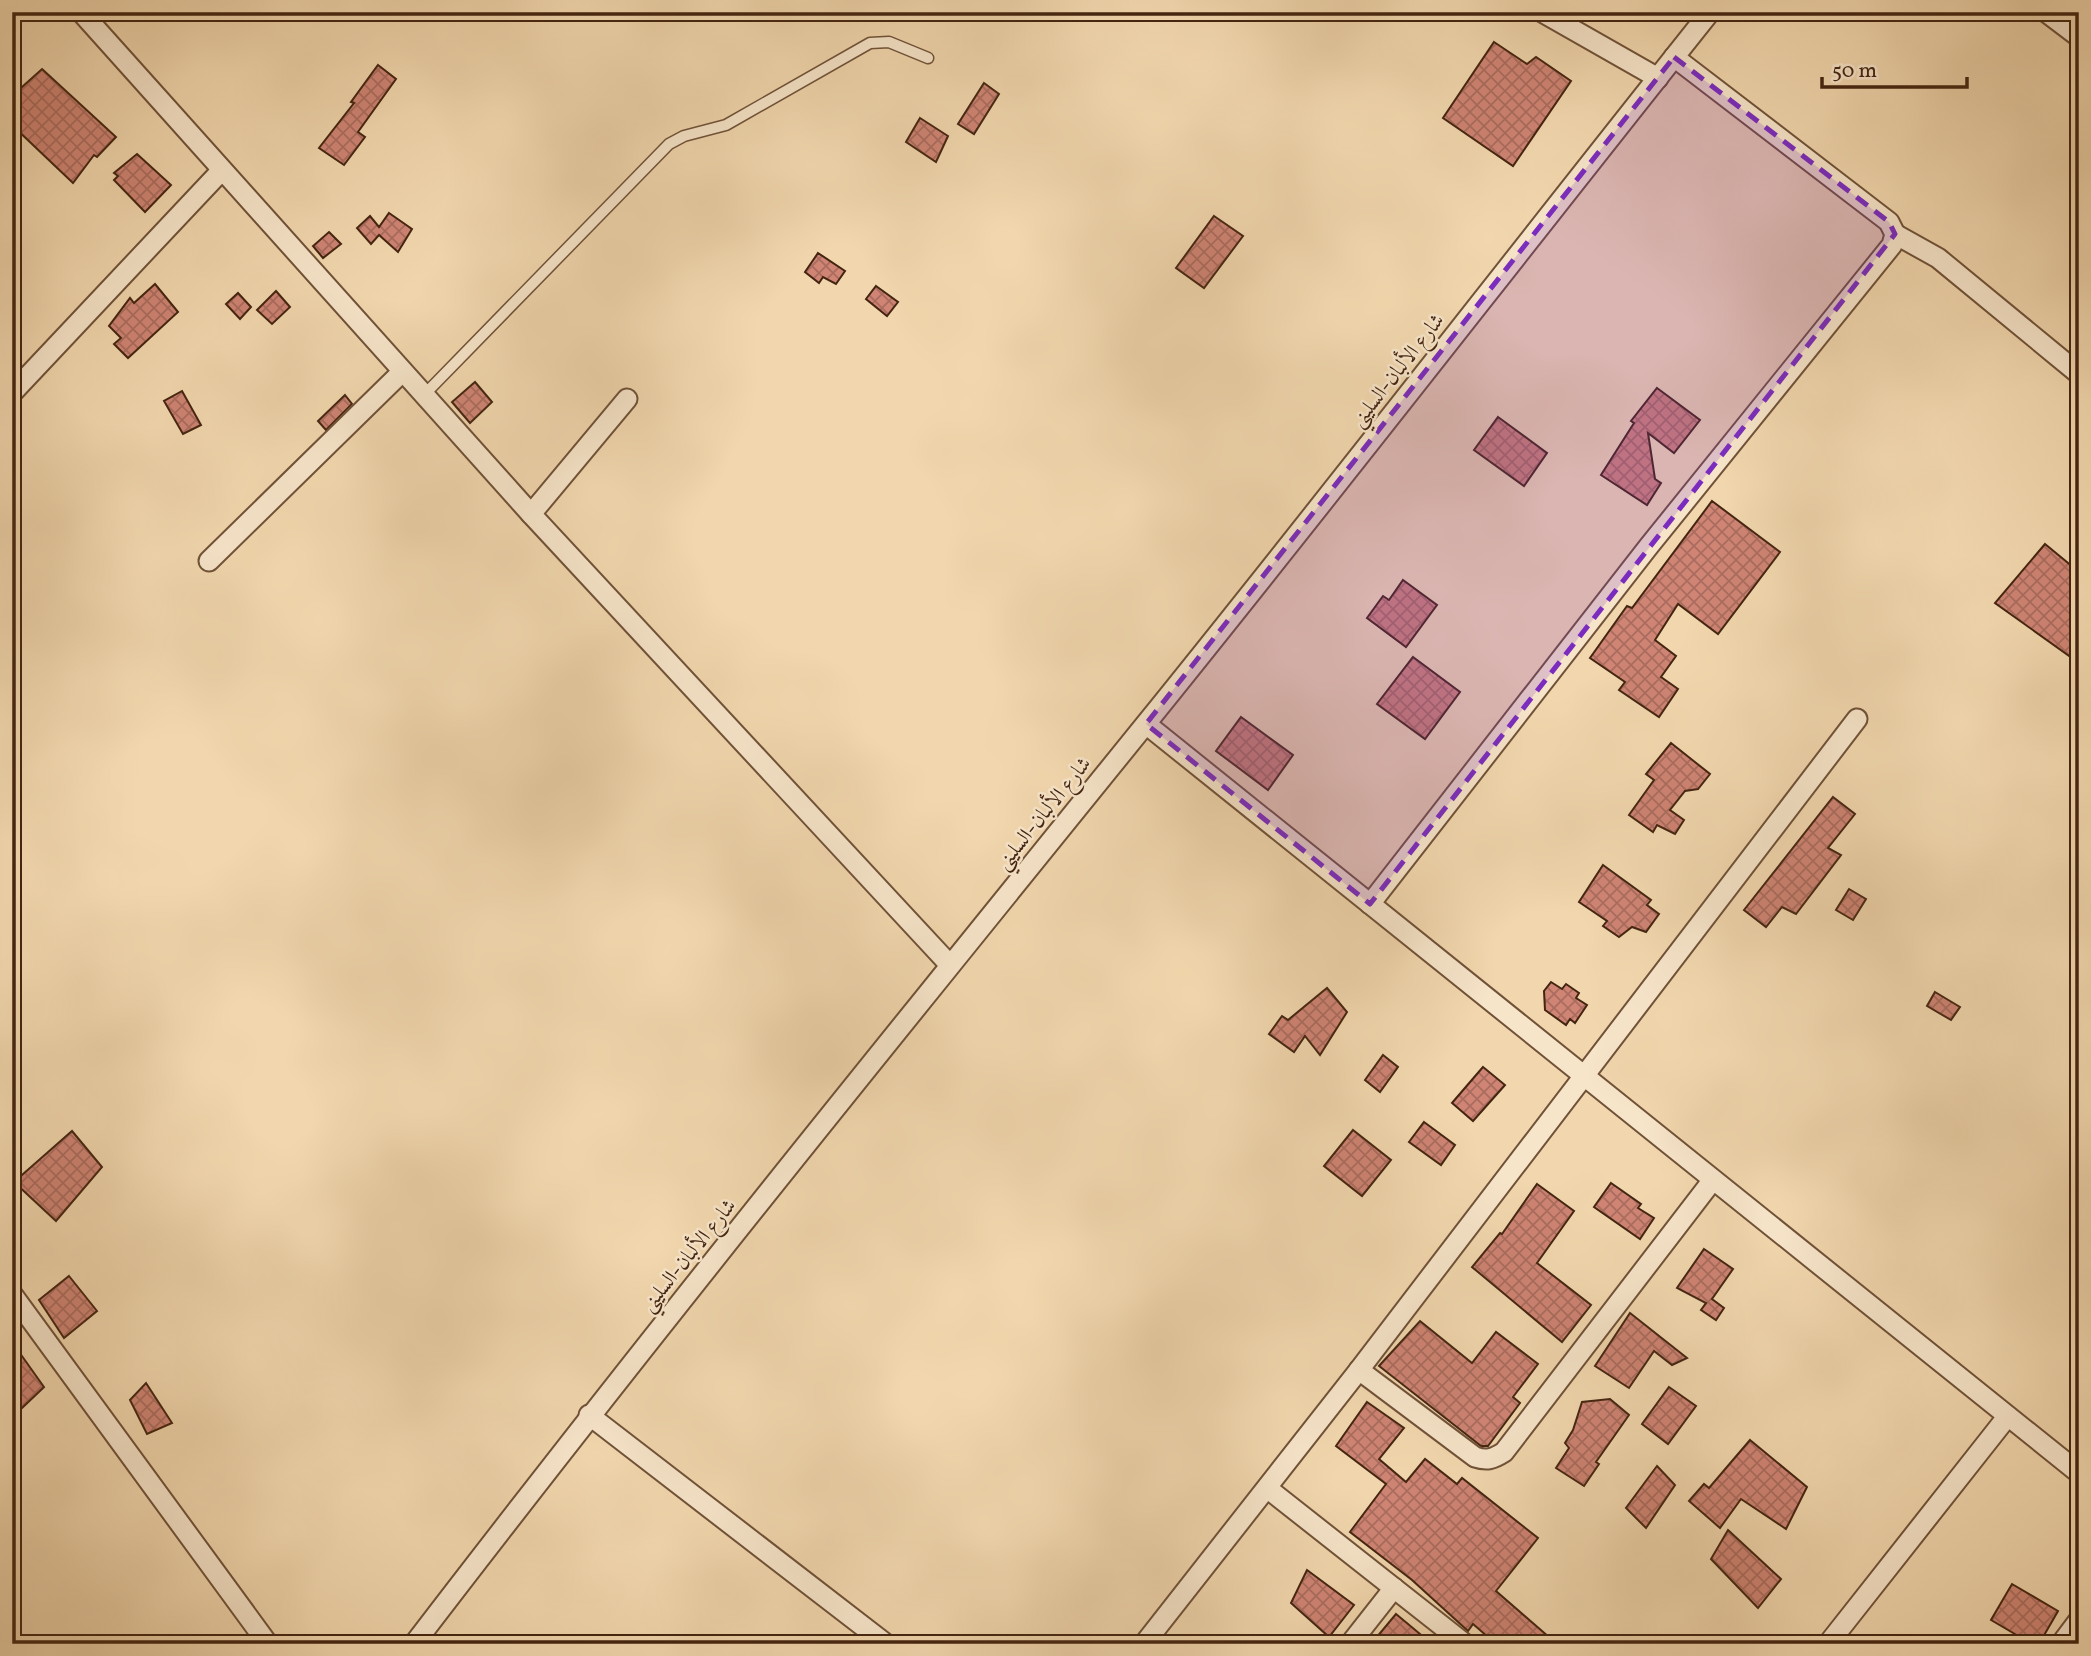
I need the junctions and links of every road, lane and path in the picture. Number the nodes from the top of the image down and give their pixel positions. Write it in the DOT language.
graph roads {
  1 [pos="81,12"];
  2 [pos="1542,12"];
  3 [pos="1710,12"];
  4 [pos="2046,12"];
  5 [pos="2079,37"];
  6 [pos="1674,57"];
  7 [pos="928,58"];
  8 [pos="1658,78"];
  9 [pos="222,170"];
  10 [pos="1895,234"];
  11 [pos="402,372"];
  12 [pos="2079,374"];
  13 [pos="12,393"];
  14 [pos="423,395"];
  15 [pos="627,399"];
  16 [pos="531,514"];
  17 [pos="209,561"];
  18 [pos="1857,719"];
  19 [pos="1146,724"];
  20 [pos="1370,904"];
  21 [pos="949,964"];
  22 [pos="1584,1077"];
  23 [pos="1712,1181"];
  24 [pos="12,1294"];
  25 [pos="1359,1370"];
  26 [pos="589,1415"];
  27 [pos="2007,1417"];
  28 [pos="2079,1473"];
  29 [pos="1267,1488"];
  30 [pos="1394,1588"];
  31 [pos="2079,1620"];
  32 [pos="268,1644"];
  33 [pos="414,1644"];
  34 [pos="886,1644"];
  35 [pos="1144,1644"];
  36 [pos="1350,1644"];
  37 [pos="1465,1644"];
  38 [pos="1828,1644"];
  39 [pos="2061,1644"];
  1 -- 9 [label="street"];
  2 -- 8 [label="street"];
  3 -- 6 [label="street, شارع الألبان-السليني"];
  4 -- 5 [label="street"];
  6 -- 8 [label="street, شارع الألبان-السليني"];
  6 -- 10 [label="street"];
  7 -- 14 [label="lane"];
  8 -- 19 [label="street, شارع الألبان-السليني"];
  9 -- 11 [label="street"];
  9 -- 13 [label="street"];
  10 -- 12 [label="street"];
  10 -- 20 [label="street"];
  11 -- 14 [label="street"];
  11 -- 17 [label="street"];
  14 -- 16 [label="street"];
  15 -- 16 [label="street"];
  16 -- 21 [label="street"];
  18 -- 22 [label="street"];
  19 -- 20 [label="street"];
  19 -- 21 [label="street, شارع الألبان-السليني"];
  20 -- 22 [label="street"];
  21 -- 26 [label="street, شارع الألبان-السليني"];
  22 -- 23 [label="street"];
  22 -- 25 [label="street"];
  23 -- 25 [label="street"];
  23 -- 27 [label="street"];
  24 -- 32 [label="street"];
  25 -- 29 [label="street"];
  26 -- 33 [label="street, شارع الألبان-السليني"];
  26 -- 34 [label="street"];
  27 -- 28 [label="street"];
  27 -- 38 [label="street"];
  29 -- 30 [label="street"];
  29 -- 35 [label="street"];
  30 -- 36 [label="street"];
  30 -- 37 [label="street"];
  31 -- 39 [label="street"];
}
